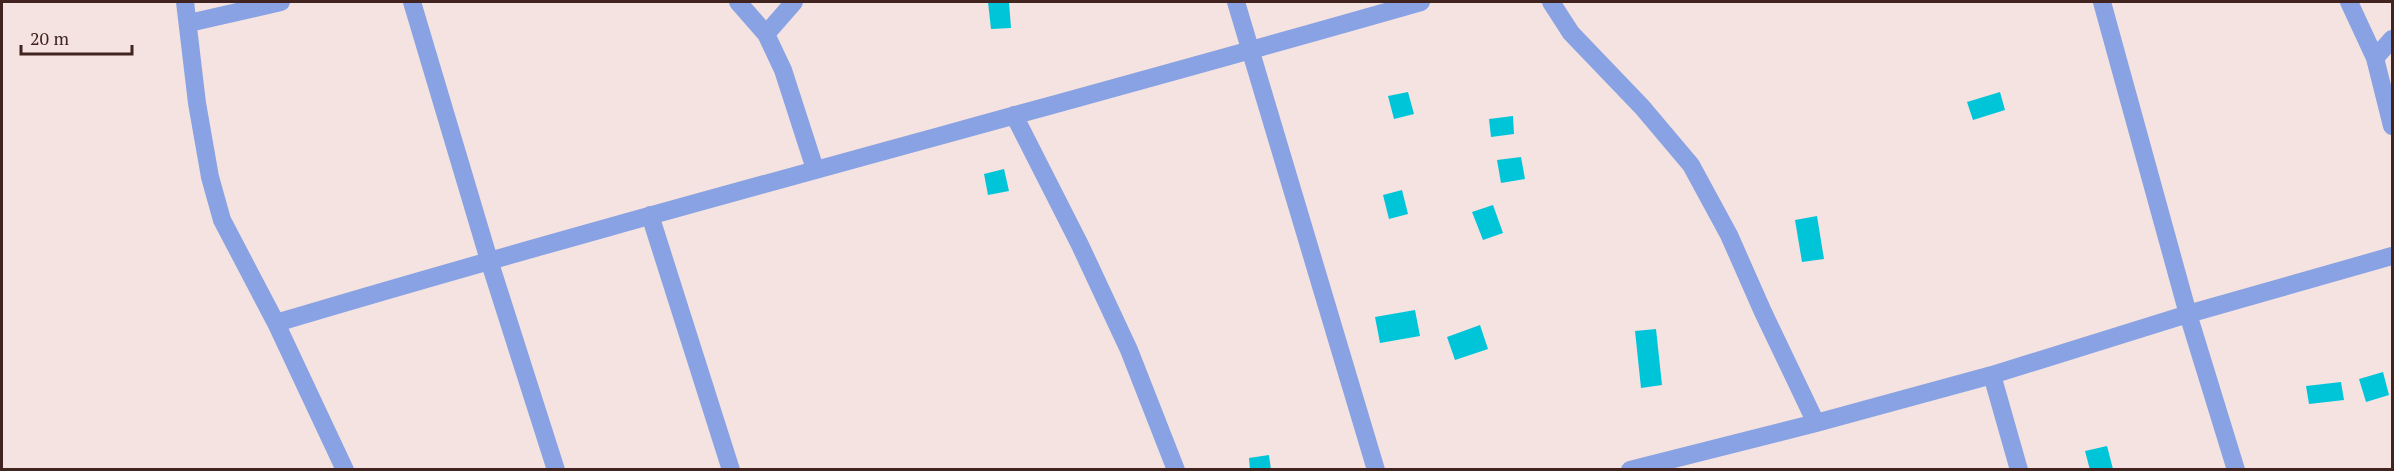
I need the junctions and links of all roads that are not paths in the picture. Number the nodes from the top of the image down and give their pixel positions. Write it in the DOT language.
graph roads {
  1 [pos="185,2"];
  2 [pos="281,2"];
  3 [pos="412,2"];
  4 [pos="738,2"];
  5 [pos="794,2"];
  6 [pos="1236,2"];
  7 [pos="1421,2"];
  8 [pos="1551,2"];
  9 [pos="2102,2"];
  10 [pos="2349,2"];
  11 [pos="189,23"];
  12 [pos="766,34"];
  13 [pos="2392,39"];
  14 [pos="1251,50"];
  15 [pos="2375,58"];
  16 [pos="1014,115"];
  17 [pos="2392,126"];
  18 [pos="815,170"];
  19 [pos="650,215"];
  20 [pos="2392,256"];
  21 [pos="489,260"];
  22 [pos="2188,314"];
  23 [pos="276,323"];
  24 [pos="1992,375"];
  25 [pos="1816,423"];
  26 [pos="345,470"];
  27 [pos="556,470"];
  28 [pos="731,470"];
  29 [pos="1176,470"];
  30 [pos="1376,470"];
  31 [pos="1630,470"];
  32 [pos="2019,470"];
  33 [pos="2236,470"];
  1 -- 11 [label="street"];
  2 -- 11 [label="street"];
  3 -- 21 [label="street"];
  4 -- 12 [label="street"];
  5 -- 12 [label="street"];
  6 -- 14 [label="street"];
  7 -- 14 [label="street"];
  8 -- 25 [label="street"];
  9 -- 22 [label="street"];
  10 -- 15 [label="street"];
  11 -- 23 [label="street"];
  12 -- 18 [label="street"];
  13 -- 15 [label="street"];
  14 -- 16 [label="street"];
  14 -- 30 [label="street"];
  15 -- 17 [label="street"];
  16 -- 18 [label="street"];
  16 -- 29 [label="street"];
  18 -- 19 [label="street"];
  19 -- 21 [label="street"];
  19 -- 28 [label="street"];
  20 -- 22 [label="street"];
  21 -- 23 [label="street"];
  21 -- 27 [label="street"];
  22 -- 24 [label="street"];
  22 -- 33 [label="street"];
  23 -- 26 [label="street"];
  24 -- 25 [label="street"];
  24 -- 32 [label="street"];
  25 -- 31 [label="street"];
}
